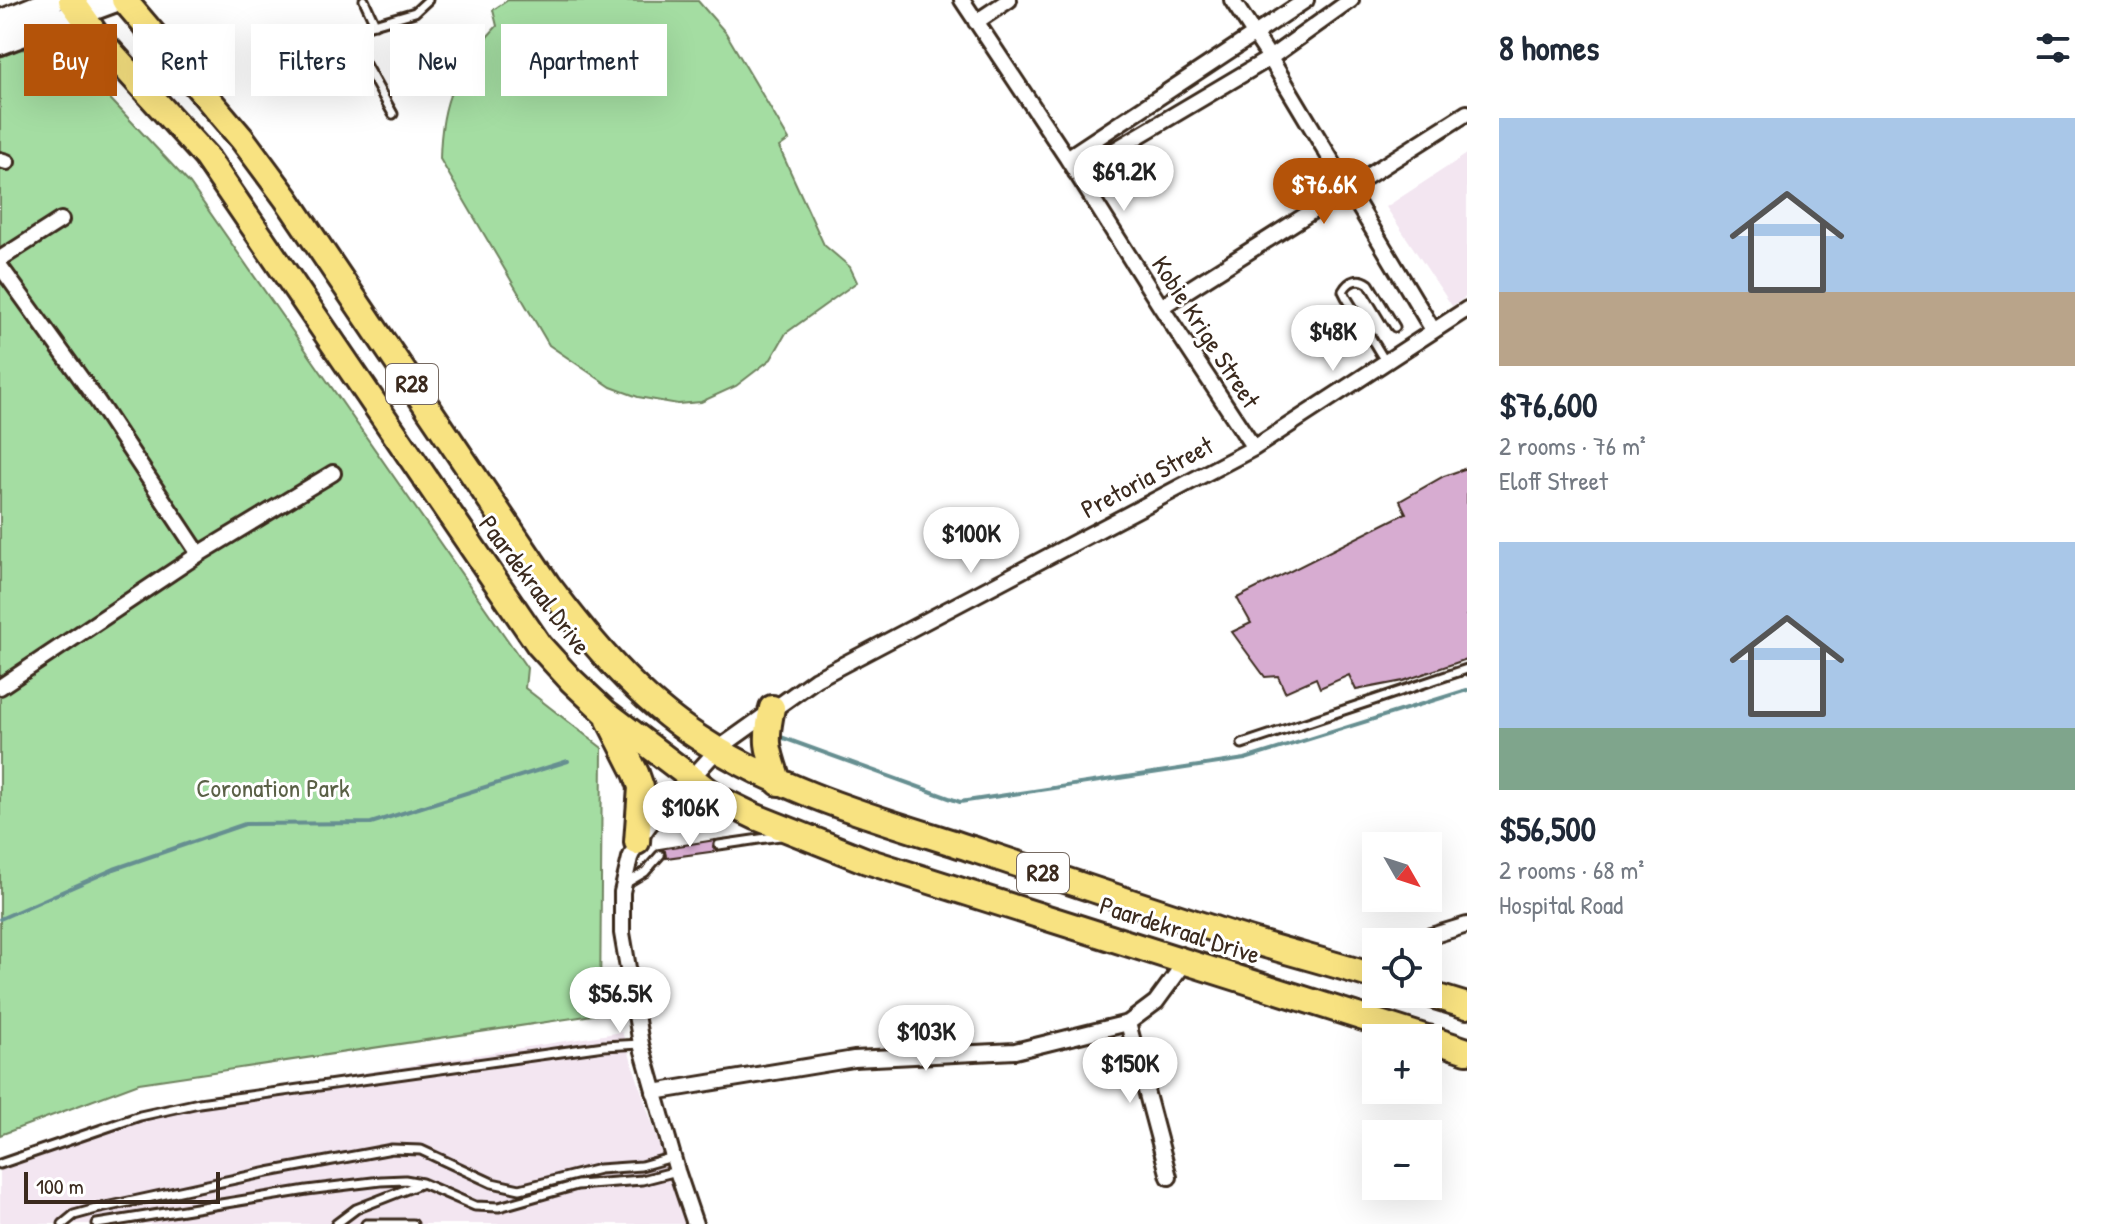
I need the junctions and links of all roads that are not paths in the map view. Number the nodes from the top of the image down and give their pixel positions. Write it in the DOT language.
graph roads {
  1 [pos="54,0"];
  2 [pos="116,0"];
  3 [pos="124,0"];
  4 [pos="364,0"];
  5 [pos="428,0"];
  6 [pos="962,0"];
  7 [pos="1009,0"];
  8 [pos="1232,0"];
  9 [pos="1306,0"];
  10 [pos="1351,0"];
  11 [pos="76,7"];
  12 [pos="0,22"];
  13 [pos="976,22"];
  14 [pos="375,24"];
  15 [pos="1255,35"];
  16 [pos="0,43"];
  17 [pos="1270,58"];
  18 [pos="374,80"];
  19 [pos="1467,113"];
  20 [pos="393,114"];
  21 [pos="1067,158"];
  22 [pos="1076,173"];
  23 [pos="1348,188"];
  24 [pos="61,220"];
  25 [pos="0,259"];
  26 [pos="0,266"];
  27 [pos="1161,307"];
  28 [pos="1467,309"];
  29 [pos="1395,327"];
  30 [pos="1433,330"];
  31 [pos="1385,361"];
  32 [pos="1254,448"];
  33 [pos="333,473"];
  34 [pos="199,554"];
  35 [pos="1467,669"];
  36 [pos="0,687"];
  37 [pos="772,708"];
  38 [pos="605,712"];
  39 [pos="1242,744"];
  40 [pos="718,749"];
  41 [pos="691,778"];
  42 [pos="779,783"];
  43 [pos="794,834"];
  44 [pos="637,842"];
  45 [pos="719,845"];
  46 [pos="660,855"];
  47 [pos="624,885"];
  48 [pos="1467,925"];
  49 [pos="1442,933"];
  50 [pos="1186,961"];
  51 [pos="1362,973"];
  52 [pos="1442,998"];
  53 [pos="1467,1006"];
  54 [pos="1128,1023"];
  55 [pos="1384,1024"];
  56 [pos="1442,1043"];
  57 [pos="641,1044"];
  58 [pos="1467,1051"];
  59 [pos="654,1092"];
  60 [pos="0,1164"];
  61 [pos="675,1164"];
  62 [pos="1169,1177"];
  63 [pos="422,1183"];
  64 [pos="63,1224"];
  65 [pos="97,1224"];
  66 [pos="336,1224"];
  67 [pos="366,1224"];
  68 [pos="413,1224"];
  69 [pos="695,1224"];
  1 -- 12 [label="main road"];
  2 -- 11 [label="main road"];
  3 -- 40 [label="main road, Paardekraal Drive / R28"];
  4 -- 14 [label="lane"];
  5 -- 14 [label="lane"];
  6 -- 13 [label="street, Kobie Krige Street"];
  7 -- 13 [label="street"];
  8 -- 15 [label="street"];
  9 -- 15 [label="street"];
  10 -- 17 [label="street"];
  11 -- 16 [label="main road"];
  11 -- 38 [label="main road, Paardekraal Drive / R28"];
  13 -- 21 [label="street, Kobie Krige Street"];
  15 -- 17 [label="street"];
  15 -- 21 [label="street"];
  17 -- 22 [label="street"];
  17 -- 23 [label="street"];
  18 -- 20 [label="lane"];
  19 -- 23 [label="street"];
  21 -- 22 [label="street, Kobie Krige Street"];
  22 -- 27 [label="street, Kobie Krige Street"];
  23 -- 27 [label="street"];
  23 -- 30 [label="street"];
  24 -- 25 [label="street"];
  26 -- 34 [label="street"];
  27 -- 32 [label="street, Kobie Krige Street"];
  28 -- 30 [label="street, Pretoria Street"];
  29 -- 31 [label="lane"];
  30 -- 31 [label="street, Pretoria Street"];
  31 -- 32 [label="street, Pretoria Street"];
  32 -- 37 [label="street, Pretoria Street"];
  33 -- 34 [label="street"];
  34 -- 36 [label="street"];
  35 -- 39 [label="lane"];
  37 -- 40 [label="street, Pretoria Street"];
  37 -- 42 [label="main road"];
  38 -- 41 [label="main road, Paardekraal Drive / R28"];
  38 -- 44 [label="main road"];
  40 -- 41 [label="street, Pretoria Street"];
  40 -- 42 [label="main road, Paardekraal Drive / R28"];
  41 -- 43 [label="main road, Paardekraal Drive / R28"];
  41 -- 44 [label="street, Pretoria Street"];
  42 -- 51 [label="main road, Paardekraal Drive / R28"];
  43 -- 45 [label="lane"];
  43 -- 50 [label="main road, Paardekraal Drive / R28"];
  44 -- 47 [label="street"];
  46 -- 47 [label="lane"];
  47 -- 57 [label="street"];
  48 -- 49 [label="street"];
  50 -- 54 [label="street"];
  50 -- 55 [label="main road, Paardekraal Drive / R28"];
  52 -- 53 [label="main road"];
  54 -- 59 [label="street"];
  54 -- 62 [label="street"];
  56 -- 58 [label="main road, Paardekraal Drive / R28"];
  57 -- 59 [label="street"];
  57 -- 60 [label="lane"];
  59 -- 61 [label="street"];
  61 -- 63 [label="lane"];
  61 -- 64 [label="lane"];
  61 -- 69 [label="street"];
  63 -- 65 [label="lane"];
  63 -- 66 [label="lane"];
  67 -- 68 [label="lane"];
}
